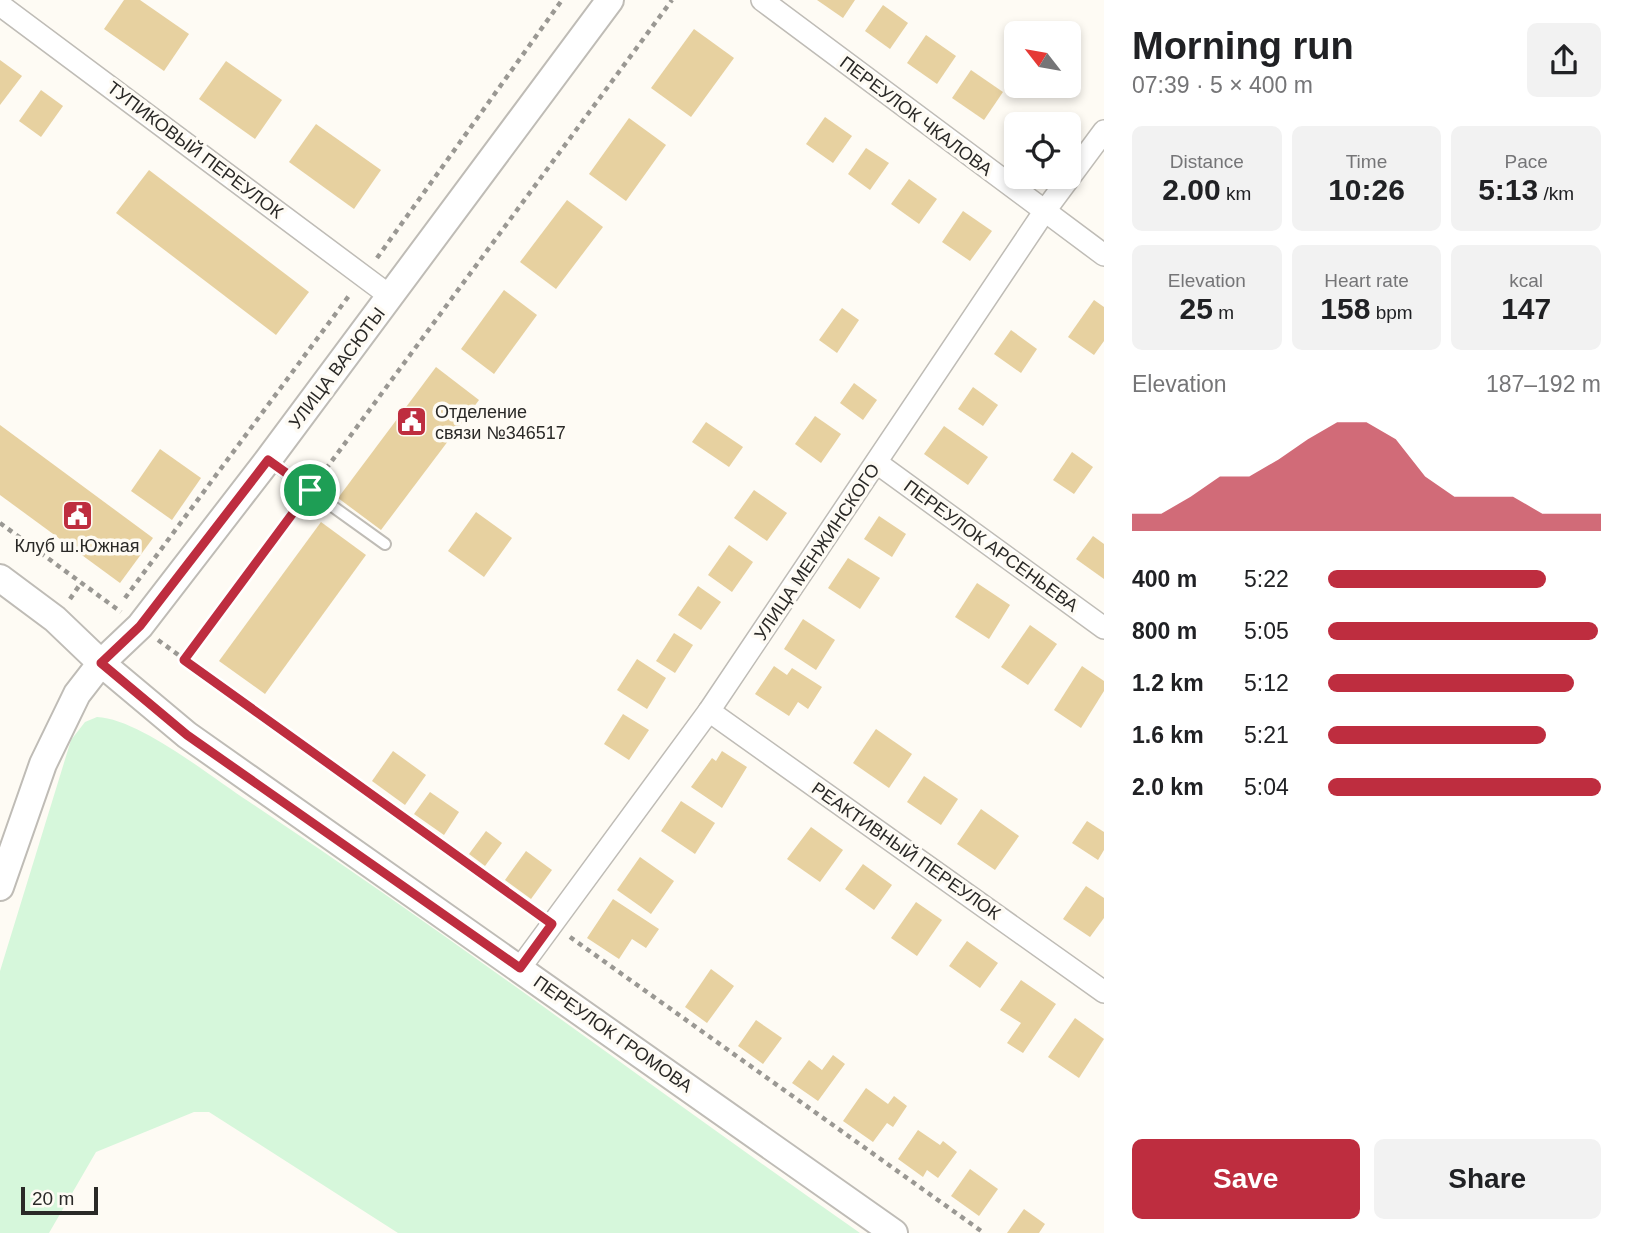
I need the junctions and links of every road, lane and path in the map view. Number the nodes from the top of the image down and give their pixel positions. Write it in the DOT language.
graph roads {
  1 [pos="562,0"];
  2 [pos="610,0"];
  3 [pos="672,0"];
  4 [pos="762,0"];
  5 [pos="0,5"];
  6 [pos="1104,131"];
  7 [pos="1044,212"];
  8 [pos="1104,255"];
  9 [pos="364,275"];
  10 [pos="390,296"];
  11 [pos="268,460"];
  12 [pos="877,463"];
  13 [pos="310,490"];
  14 [pos="0,523"];
  15 [pos="385,544"];
  16 [pos="0,579"];
  17 [pos="117,609"];
  18 [pos="140,626"];
  19 [pos="1104,628"];
  20 [pos="184,660"];
  21 [pos="101,663"];
  22 [pos="709,711"];
  23 [pos="0,887"];
  24 [pos="552,924"];
  25 [pos="520,968"];
  26 [pos="1104,992"];
  27 [pos="894,1233"];
  28 [pos="984,1233"];
  1 -- 9 [label="path"];
  2 -- 10 [label="street, УЛИЦА ВАСЮТЫ"];
  3 -- 13 [label="path"];
  4 -- 7 [label="street, ПЕРЕУЛОК ЧКАЛОВА"];
  5 -- 9 [label="street, ТУПИКОВЫЙ ПЕРЕУЛОК"];
  6 -- 7 [label="street, УЛИЦА МЕНЖИНСКОГО"];
  7 -- 8 [label="street, ПЕРЕУЛОК ЧКАЛОВА"];
  7 -- 12 [label="street, УЛИЦА МЕНЖИНСКОГО"];
  9 -- 10 [label="street, ТУПИКОВЫЙ ПЕРЕУЛОК"];
  9 -- 17 [label="path"];
  10 -- 11 [label="street, УЛИЦА ВАСЮТЫ"];
  11 -- 13 [label="lane"];
  11 -- 18 [label="street, УЛИЦА ВАСЮТЫ"];
  12 -- 19 [label="street, ПЕРЕУЛОК АРСЕНЬЕВА"];
  12 -- 22 [label="street, УЛИЦА МЕНЖИНСКОГО"];
  13 -- 15 [label="lane"];
  13 -- 20 [label="path"];
  14 -- 17 [label="path"];
  16 -- 21 [label="street, ПЕРЕУЛОК ГРОМОВА"];
  17 -- 18 [label="path"];
  18 -- 20 [label="path"];
  18 -- 21 [label="street, УЛИЦА ВАСЮТЫ"];
  20 -- 24 [label="path"];
  21 -- 23 [label="street, УЛИЦА ВАСЮТЫ"];
  21 -- 25 [label="street, ПЕРЕУЛОК ГРОМОВА"];
  22 -- 24 [label="street, УЛИЦА МЕНЖИНСКОГО"];
  22 -- 26 [label="street, РЕАКТИВНЫЙ ПЕРЕУЛОК"];
  24 -- 25 [label="street, УЛИЦА МЕНЖИНСКОГО"];
  24 -- 28 [label="path"];
  25 -- 27 [label="street, ПЕРЕУЛОК ГРОМОВА"];
}
